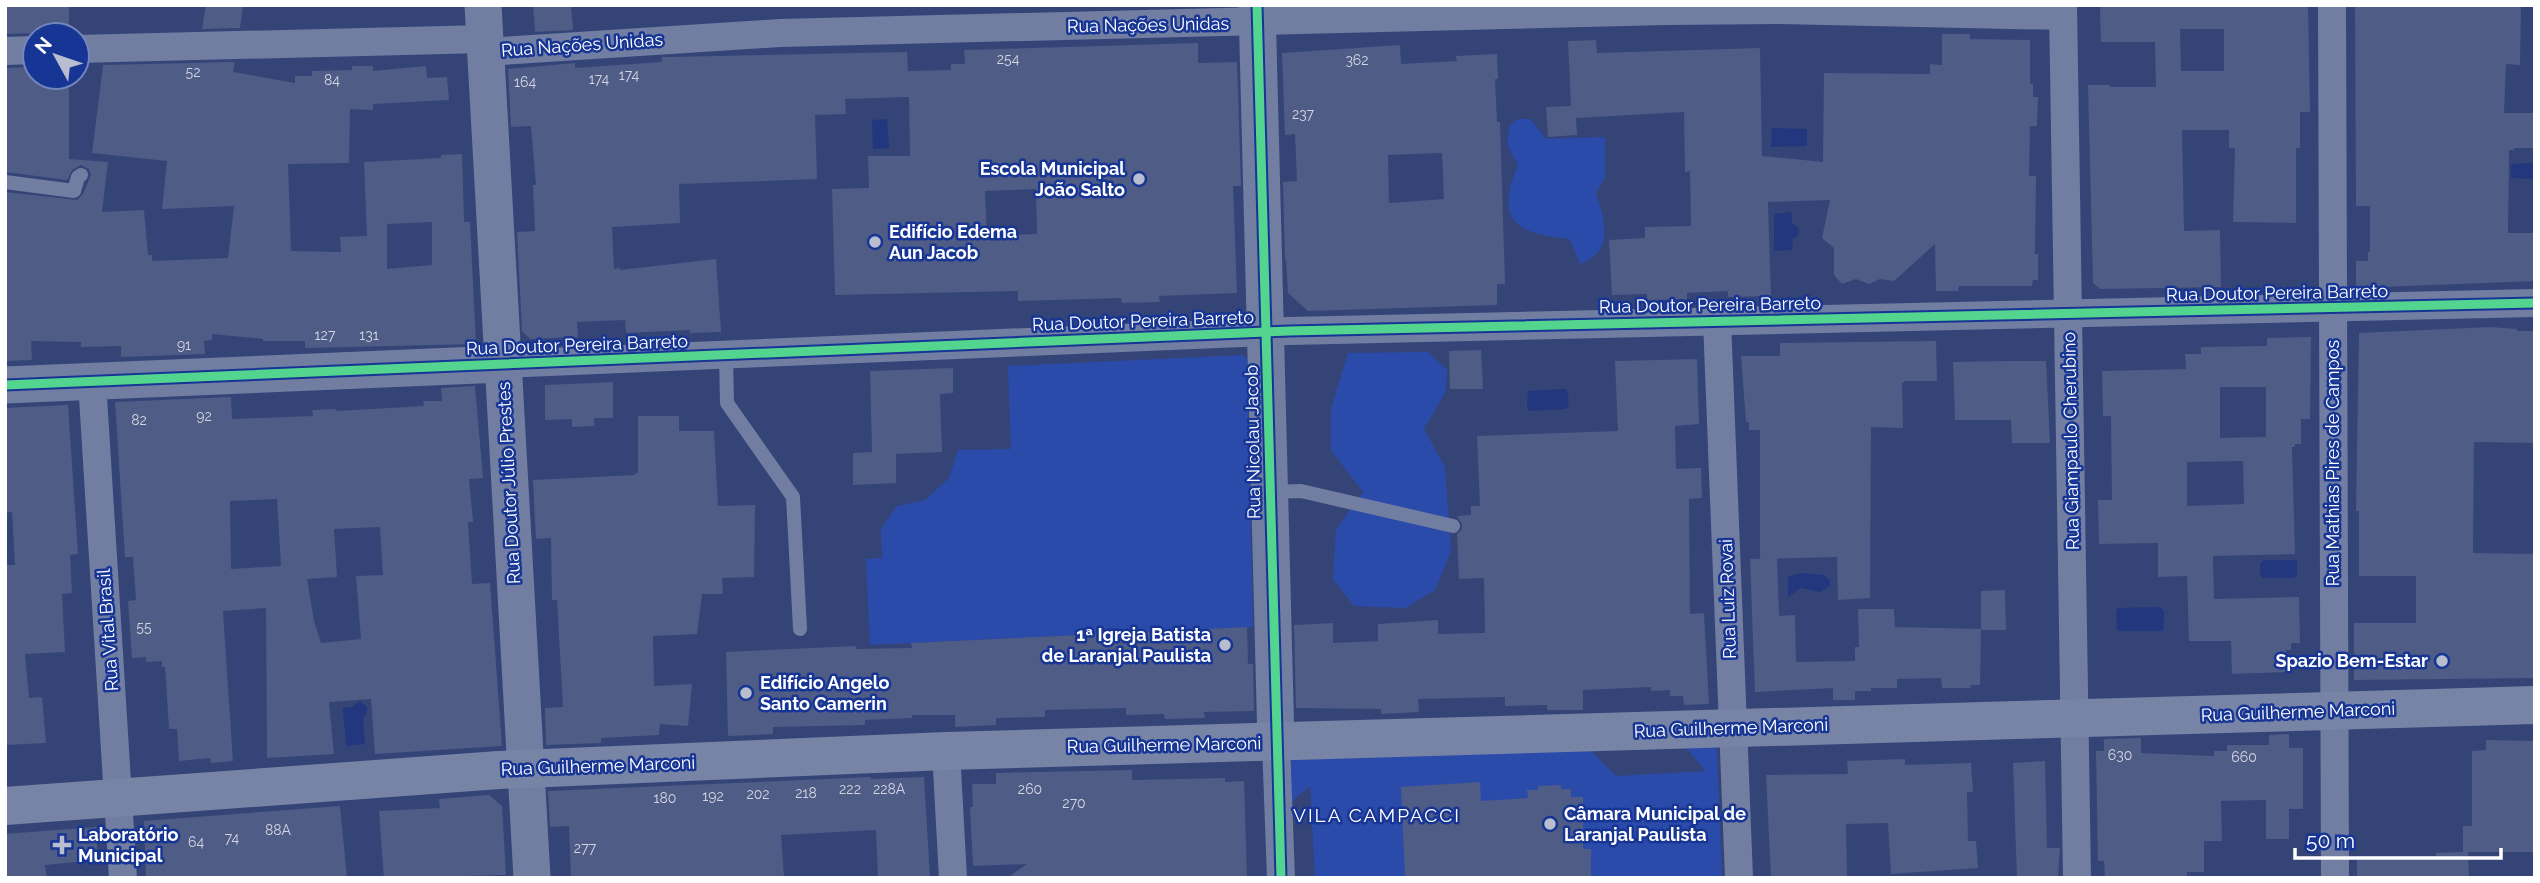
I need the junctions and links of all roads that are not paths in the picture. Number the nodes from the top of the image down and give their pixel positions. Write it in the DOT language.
graph roads {
  1 [pos="2332,5"];
  2 [pos="2063,11"];
  3 [pos="1257,14"];
  4 [pos="485,32"];
  5 [pos="91,48"];
  6 [pos="81,175"];
  7 [pos="5,182"];
  8 [pos="2535,303"];
  9 [pos="2332,308"];
  10 [pos="2069,312"];
  11 [pos="1717,321"];
  12 [pos="1266,332"];
  13 [pos="726,355"];
  14 [pos="502,364"];
  15 [pos="92,382"];
  16 [pos="5,385"];
  17 [pos="1270,492"];
  18 [pos="1453,526"];
  19 [pos="800,629"];
  20 [pos="2535,705"];
  21 [pos="2334,712"];
  22 [pos="2075,718"];
  23 [pos="1734,728"];
  24 [pos="1276,743"];
  25 [pos="946,751"];
  26 [pos="525,769"];
  27 [pos="119,798"];
  28 [pos="5,806"];
  29 [pos="123,878"];
  30 [pos="532,878"];
  31 [pos="953,878"];
  32 [pos="1281,878"];
  33 [pos="1739,878"];
  34 [pos="2077,878"];
  35 [pos="2335,878"];
  1 -- 9 [label="street, Rua Mathias Pires de Campos"];
  2 -- 3 [label="street, Rua Nações Unidas"];
  2 -- 10 [label="street, Rua Giampaulo Cherubino"];
  3 -- 4 [label="street, Rua Nações Unidas"];
  3 -- 12 [label="street, Rua Nicolau Jacob"];
  4 -- 5 [label="street, Rua Nações Unidas"];
  4 -- 14 [label="street, Rua Doutor Júlio Prestes"];
  6 -- 7 [label="lane"];
  8 -- 9 [label="street, Rua Doutor Pereira Barreto"];
  9 -- 10 [label="street, Rua Doutor Pereira Barreto"];
  9 -- 21 [label="street, Rua Mathias Pires de Campos"];
  10 -- 11 [label="street, Rua Doutor Pereira Barreto"];
  10 -- 22 [label="street, Rua Giampaulo Cherubino"];
  11 -- 12 [label="street, Rua Doutor Pereira Barreto"];
  11 -- 23 [label="street, Rua Luiz Rovai"];
  12 -- 13 [label="street, Rua Doutor Pereira Barreto"];
  12 -- 17 [label="street, Rua Nicolau Jacob"];
  13 -- 14 [label="street, Rua Doutor Pereira Barreto"];
  13 -- 19 [label="lane"];
  14 -- 15 [label="street, Rua Doutor Pereira Barreto"];
  14 -- 26 [label="street, Rua Doutor Júlio Prestes"];
  15 -- 16 [label="street, Rua Doutor Pereira Barreto"];
  15 -- 27 [label="street, Rua Vital Brasil"];
  17 -- 18 [label="lane"];
  17 -- 24 [label="street, Rua Nicolau Jacob"];
  20 -- 21 [label="main road, Rua Guilherme Marconi"];
  21 -- 22 [label="main road, Rua Guilherme Marconi"];
  21 -- 35 [label="street, Rua Mathias Pires de Campos"];
  22 -- 23 [label="main road, Rua Guilherme Marconi"];
  22 -- 34 [label="street, Rua Giampaulo Cherubino"];
  23 -- 24 [label="main road, Rua Guilherme Marconi"];
  23 -- 33 [label="street, Rua Luiz Rovai"];
  24 -- 25 [label="main road, Rua Guilherme Marconi"];
  24 -- 32 [label="street, Rua Nicolau Jacob"];
  25 -- 26 [label="main road, Rua Guilherme Marconi"];
  25 -- 31 [label="street"];
  26 -- 27 [label="main road, Rua Guilherme Marconi"];
  26 -- 30 [label="street, Rua Doutor Júlio Prestes"];
  27 -- 28 [label="main road, Rua Guilherme Marconi"];
  27 -- 29 [label="street, Rua Vital Brasil"];
}
